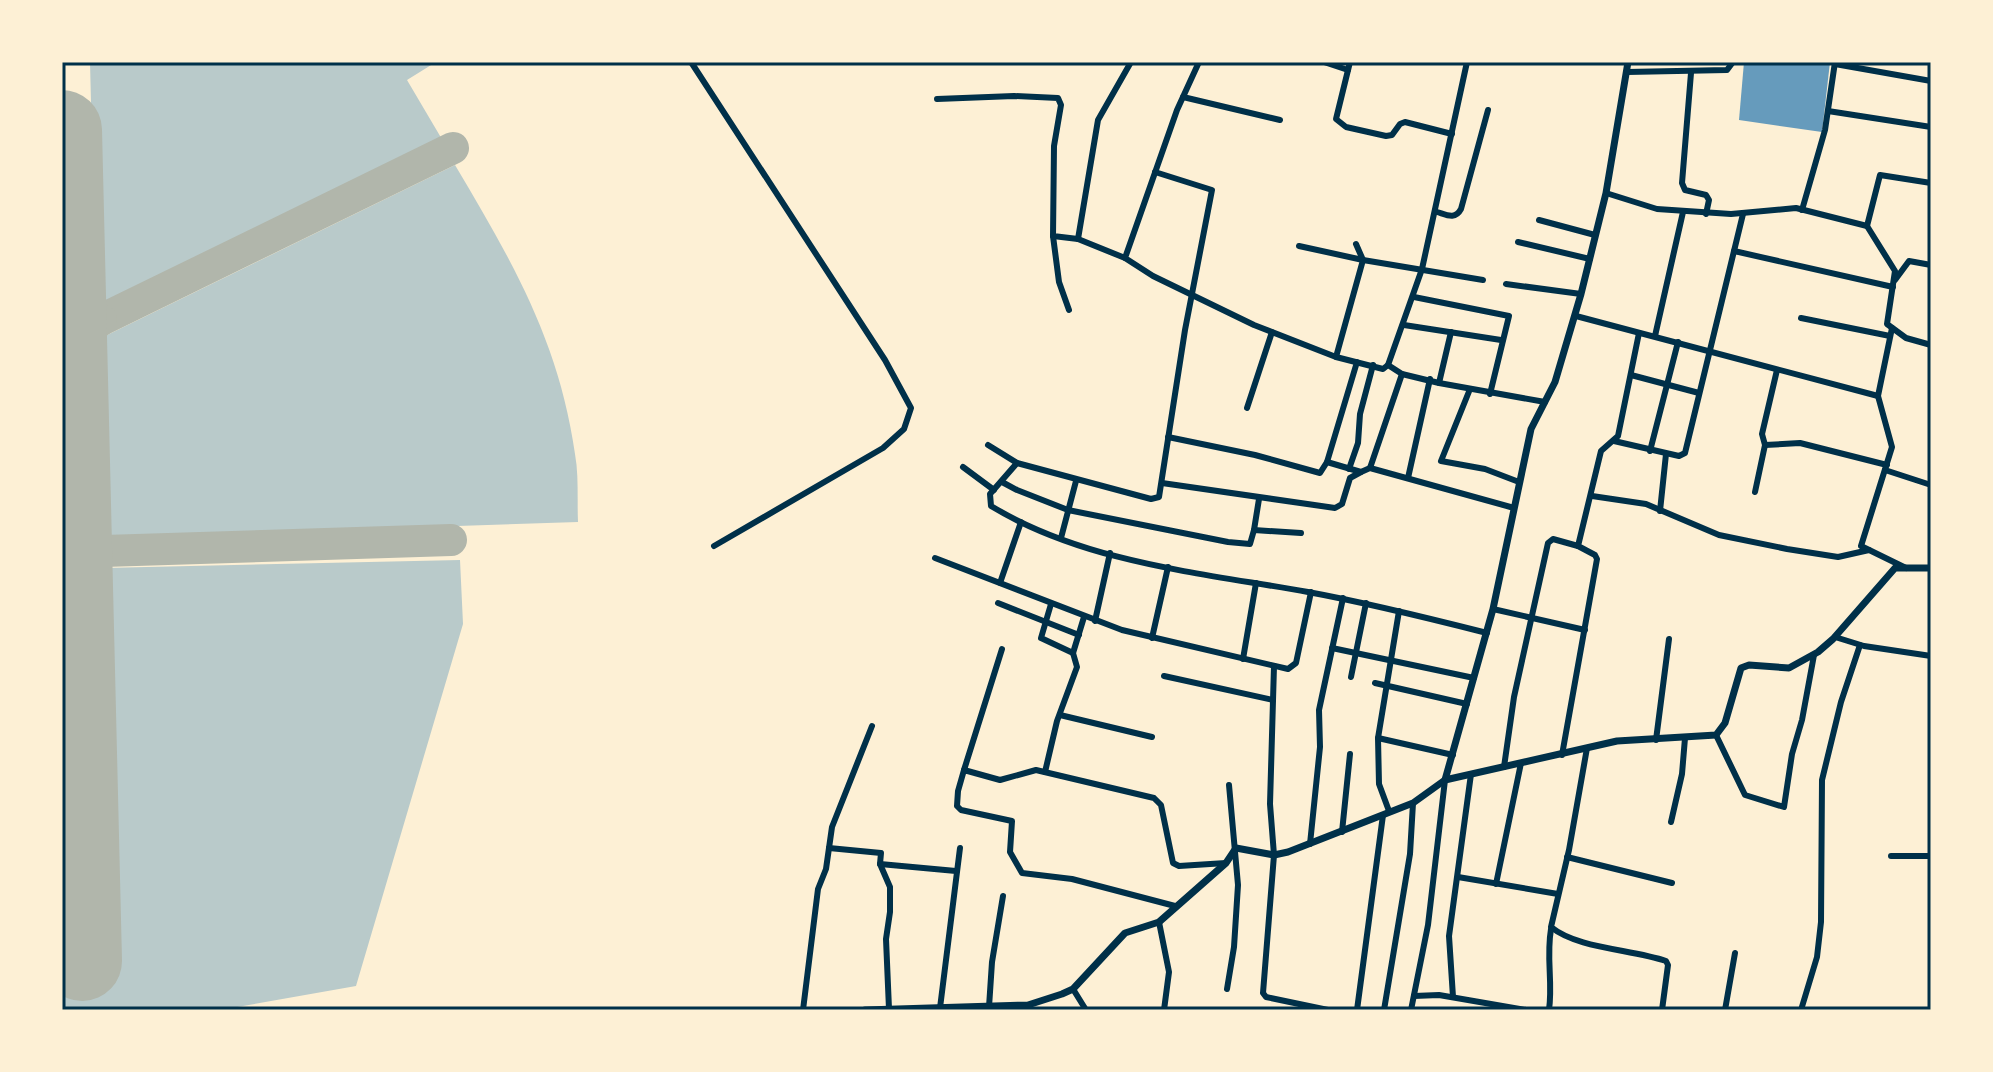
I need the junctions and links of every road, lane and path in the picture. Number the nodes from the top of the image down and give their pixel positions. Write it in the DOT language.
graph roads {
  1 [pos="691,62"];
  2 [pos="1131,62"];
  3 [pos="1199,62"];
  4 [pos="1324,62"];
  5 [pos="1467,62"];
  6 [pos="1628,62"];
  7 [pos="1733,62"];
  8 [pos="1835,63"];
  9 [pos="1855,65"];
  10 [pos="1349,66"];
  11 [pos="1627,72"];
  12 [pos="1691,73"];
  13 [pos="1931,81"];
  14 [pos="1183,97"];
  15 [pos="937,99"];
  16 [pos="1488,110"];
  17 [pos="1828,111"];
  18 [pos="1280,120"];
  19 [pos="1931,127"];
  20 [pos="1452,134"];
  21 [pos="1155,172"];
  22 [pos="1931,183"];
  23 [pos="1606,193"];
  24 [pos="1802,210"];
  25 [pos="1437,212"];
  26 [pos="1683,212"];
  27 [pos="1706,214"];
  28 [pos="1743,214"];
  29 [pos="1539,220"];
  30 [pos="1867,226"];
  31 [pos="1595,235"];
  32 [pos="1053,236"];
  33 [pos="1078,239"];
  34 [pos="1518,242"];
  35 [pos="1356,244"];
  36 [pos="1299,246"];
  37 [pos="1734,251"];
  38 [pos="1125,258"];
  39 [pos="1590,259"];
  40 [pos="1363,260"];
  41 [pos="1931,265"];
  42 [pos="1422,269"];
  43 [pos="1483,280"];
  44 [pos="1506,284"];
  45 [pos="1894,284"];
  46 [pos="1194,293"];
  47 [pos="1581,294"];
  48 [pos="1414,297"];
  49 [pos="1069,310"];
  50 [pos="1576,316"];
  51 [pos="1801,318"];
  52 [pos="1404,325"];
  53 [pos="1272,332"];
  54 [pos="1451,332"];
  55 [pos="1891,332"];
  56 [pos="1639,333"];
  57 [pos="1655,336"];
  58 [pos="1501,340"];
  59 [pos="1678,342"];
  60 [pos="1931,345"];
  61 [pos="1710,352"];
  62 [pos="1336,357"];
  63 [pos="1357,362"];
  64 [pos="1373,365"];
  65 [pos="1388,365"];
  66 [pos="1777,370"];
  67 [pos="1402,374"];
  68 [pos="1631,375"];
  69 [pos="1430,379"];
  70 [pos="1439,383"];
  71 [pos="1666,384"];
  72 [pos="1470,389"];
  73 [pos="1699,393"];
  74 [pos="1490,394"];
  75 [pos="1878,396"];
  76 [pos="1545,402"];
  77 [pos="1247,408"];
  78 [pos="1168,437"];
  79 [pos="1614,441"];
  80 [pos="988,445"];
  81 [pos="1765,445"];
  82 [pos="1650,451"];
  83 [pos="1666,454"];
  84 [pos="1327,462"];
  85 [pos="1017,463"];
  86 [pos="963,467"];
  87 [pos="1886,467"];
  88 [pos="1370,468"];
  89 [pos="1349,469"];
  90 [pos="1361,472"];
  91 [pos="1408,478"];
  92 [pos="1076,481"];
  93 [pos="1002,482"];
  94 [pos="1519,482"];
  95 [pos="1162,483"];
  96 [pos="1931,485"];
  97 [pos="994,490"];
  98 [pos="1755,492"];
  99 [pos="1592,496"];
  100 [pos="1259,499"];
  101 [pos="1514,508"];
  102 [pos="1068,510"];
  103 [pos="1660,511"];
  104 [pos="1021,522"];
  105 [pos="1254,530"];
  106 [pos="1301,533"];
  107 [pos="1061,538"];
  108 [pos="714,546"];
  109 [pos="1578,546"];
  110 [pos="1869,550"];
  111 [pos="1110,553"];
  112 [pos="935,558"];
  113 [pos="1168,567"];
  114 [pos="1906,568"];
  115 [pos="1931,568"];
  116 [pos="1000,583"];
  117 [pos="1256,583"];
  118 [pos="1311,592"];
  119 [pos="1343,598"];
  120 [pos="998,603"];
  121 [pos="1366,603"];
  122 [pos="1051,604"];
  123 [pos="1493,609"];
  124 [pos="1399,611"];
  125 [pos="1084,617"];
  126 [pos="1533,617"];
  127 [pos="1095,621"];
  128 [pos="1045,622"];
  129 [pos="1585,630"];
  130 [pos="1487,633"];
  131 [pos="1079,635"];
  132 [pos="1835,637"];
  133 [pos="1152,638"];
  134 [pos="1669,639"];
  135 [pos="1860,645"];
  136 [pos="1332,648"];
  137 [pos="1002,649"];
  138 [pos="1356,652"];
  139 [pos="1073,653"];
  140 [pos="1814,655"];
  141 [pos="1931,656"];
  142 [pos="1243,659"];
  143 [pos="1393,660"];
  144 [pos="1274,666"];
  145 [pos="1164,676"];
  146 [pos="1351,677"];
  147 [pos="1474,678"];
  148 [pos="1375,683"];
  149 [pos="1388,685"];
  150 [pos="1273,700"];
  151 [pos="1467,704"];
  152 [pos="1060,715"];
  153 [pos="872,726"];
  154 [pos="1716,735"];
  155 [pos="1152,737"];
  156 [pos="1378,738"];
  157 [pos="1685,738"];
  158 [pos="1656,740"];
  159 [pos="1587,748"];
  160 [pos="1350,754"];
  161 [pos="1453,755"];
  162 [pos="1562,755"];
  163 [pos="1521,763"];
  164 [pos="1504,767"];
  165 [pos="964,770"];
  166 [pos="1045,772"];
  167 [pos="1471,774"];
  168 [pos="1445,780"];
  169 [pos="1229,785"];
  170 [pos="1413,803"];
  171 [pos="1386,813"];
  172 [pos="1671,822"];
  173 [pos="1342,832"];
  174 [pos="1310,844"];
  175 [pos="829,848"];
  176 [pos="960,848"];
  177 [pos="1236,848"];
  178 [pos="1274,855"];
  179 [pos="1891,856"];
  180 [pos="1931,856"];
  181 [pos="1567,857"];
  182 [pos="1226,863"];
  183 [pos="880,864"];
  184 [pos="956,871"];
  185 [pos="1458,877"];
  186 [pos="1672,883"];
  187 [pos="1496,884"];
  188 [pos="1558,894"];
  189 [pos="1003,896"];
  190 [pos="1175,906"];
  191 [pos="1159,922"];
  192 [pos="1551,929"];
  193 [pos="1735,953"];
  194 [pos="1073,989"];
  195 [pos="1227,989"];
  196 [pos="1414,996"];
  197 [pos="1453,997"];
  198 [pos="989,1007"];
  199 [pos="940,1008"];
  200 [pos="1006,1008"];
  201 [pos="889,1009"];
  202 [pos="803,1010"];
  203 [pos="865,1010"];
  204 [pos="1086,1010"];
  205 [pos="1164,1010"];
  206 [pos="1328,1010"];
  207 [pos="1359,1010"];
  208 [pos="1367,1010"];
  209 [pos="1384,1010"];
  210 [pos="1411,1010"];
  211 [pos="1526,1010"];
  212 [pos="1549,1010"];
  213 [pos="1662,1010"];
  214 [pos="1725,1010"];
  215 [pos="1801,1010"];
  1 -- 108 [label="street"];
  2 -- 33 [label="street"];
  3 -- 14 [label="street"];
  4 -- 10 [label="street"];
  5 -- 20 [label="street"];
  6 -- 11 [label="street"];
  7 -- 12 [label="street"];
  8 -- 9 [label="street"];
  8 -- 17 [label="street"];
  9 -- 13 [label="street"];
  10 -- 20 [label="street"];
  11 -- 12 [label="street"];
  11 -- 23 [label="street"];
  12 -- 27 [label="street"];
  14 -- 18 [label="street"];
  14 -- 21 [label="street"];
  15 -- 32 [label="street"];
  16 -- 25 [label="street"];
  17 -- 19 [label="street"];
  17 -- 24 [label="street"];
  20 -- 25 [label="street"];
  21 -- 38 [label="street"];
  21 -- 46 [label="street"];
  22 -- 30 [label="street"];
  23 -- 26 [label="street"];
  23 -- 31 [label="street"];
  24 -- 28 [label="street"];
  24 -- 30 [label="street"];
  25 -- 42 [label="street"];
  26 -- 27 [label="street"];
  26 -- 57 [label="street"];
  27 -- 28 [label="street"];
  28 -- 37 [label="street"];
  29 -- 31 [label="street"];
  30 -- 45 [label="street"];
  31 -- 39 [label="street"];
  32 -- 33 [label="street"];
  32 -- 49 [label="street"];
  33 -- 38 [label="street"];
  34 -- 39 [label="street"];
  35 -- 40 [label="street"];
  36 -- 40 [label="street"];
  37 -- 45 [label="street"];
  37 -- 61 [label="street"];
  38 -- 46 [label="street"];
  39 -- 47 [label="street"];
  40 -- 42 [label="street"];
  40 -- 62 [label="street"];
  41 -- 45 [label="street"];
  42 -- 43 [label="street"];
  42 -- 48 [label="street"];
  44 -- 47 [label="street"];
  45 -- 55 [label="street"];
  46 -- 53 [label="street"];
  46 -- 78 [label="street"];
  47 -- 50 [label="street"];
  48 -- 52 [label="street"];
  48 -- 58 [label="street"];
  50 -- 56 [label="street"];
  50 -- 76 [label="street"];
  51 -- 55 [label="street"];
  52 -- 54 [label="street"];
  52 -- 65 [label="street"];
  53 -- 62 [label="street"];
  53 -- 77 [label="street"];
  54 -- 58 [label="street"];
  54 -- 70 [label="street"];
  55 -- 60 [label="street"];
  55 -- 75 [label="street"];
  56 -- 57 [label="street"];
  56 -- 68 [label="street"];
  57 -- 59 [label="street"];
  58 -- 74 [label="street"];
  59 -- 61 [label="street"];
  59 -- 71 [label="street"];
  61 -- 66 [label="street"];
  61 -- 73 [label="street"];
  62 -- 63 [label="street"];
  63 -- 64 [label="street"];
  63 -- 84 [label="street"];
  64 -- 65 [label="street"];
  64 -- 89 [label="street"];
  65 -- 67 [label="street"];
  66 -- 75 [label="street"];
  66 -- 81 [label="street"];
  67 -- 69 [label="street"];
  67 -- 88 [label="street"];
  68 -- 71 [label="street"];
  68 -- 79 [label="street"];
  69 -- 70 [label="street"];
  69 -- 91 [label="street"];
  70 -- 72 [label="street"];
  71 -- 73 [label="street"];
  71 -- 82 [label="street"];
  72 -- 74 [label="street"];
  72 -- 94 [label="street"];
  73 -- 83 [label="street"];
  74 -- 76 [label="street"];
  75 -- 87 [label="street"];
  76 -- 94 [label="street"];
  78 -- 84 [label="street"];
  78 -- 95 [label="street"];
  79 -- 82 [label="street"];
  79 -- 99 [label="street"];
  80 -- 85 [label="street"];
  81 -- 87 [label="street"];
  81 -- 98 [label="street"];
  82 -- 83 [label="street"];
  83 -- 103 [label="street"];
  84 -- 89 [label="street"];
  85 -- 92 [label="street"];
  85 -- 93 [label="street"];
  86 -- 97 [label="street"];
  87 -- 96 [label="street"];
  87 -- 110 [label="street"];
  88 -- 90 [label="street"];
  88 -- 91 [label="street"];
  89 -- 90 [label="street"];
  90 -- 100 [label="street"];
  91 -- 101 [label="street"];
  92 -- 95 [label="street"];
  92 -- 102 [label="street"];
  93 -- 97 [label="street"];
  93 -- 102 [label="street"];
  94 -- 101 [label="street"];
  95 -- 100 [label="street"];
  97 -- 104 [label="street"];
  99 -- 103 [label="street"];
  99 -- 109 [label="street"];
  100 -- 105 [label="street"];
  101 -- 123 [label="street"];
  102 -- 105 [label="street"];
  102 -- 107 [label="street"];
  103 -- 110 [label="street"];
  104 -- 107 [label="street"];
  104 -- 116 [label="street"];
  105 -- 106 [label="street"];
  107 -- 111 [label="street"];
  109 -- 126 [label="street"];
  109 -- 129 [label="street"];
  110 -- 114 [label="street"];
  111 -- 113 [label="street"];
  111 -- 127 [label="street"];
  112 -- 116 [label="street"];
  113 -- 117 [label="street"];
  113 -- 133 [label="street"];
  114 -- 115 [label="street"];
  114 -- 132 [label="street"];
  116 -- 122 [label="street"];
  117 -- 118 [label="street"];
  117 -- 142 [label="street"];
  118 -- 119 [label="street"];
  118 -- 144 [label="street"];
  119 -- 121 [label="street"];
  119 -- 136 [label="street"];
  120 -- 128 [label="street"];
  121 -- 124 [label="street"];
  121 -- 138 [label="street"];
  122 -- 125 [label="street"];
  122 -- 128 [label="street"];
  123 -- 126 [label="street"];
  123 -- 130 [label="street"];
  124 -- 130 [label="street"];
  124 -- 143 [label="street"];
  125 -- 127 [label="street"];
  125 -- 131 [label="street"];
  126 -- 129 [label="street"];
  126 -- 164 [label="street"];
  127 -- 133 [label="street"];
  128 -- 131 [label="street"];
  128 -- 139 [label="street"];
  129 -- 162 [label="street"];
  130 -- 147 [label="street"];
  131 -- 139 [label="street"];
  132 -- 135 [label="street"];
  132 -- 140 [label="street"];
  133 -- 142 [label="street"];
  134 -- 158 [label="street"];
  135 -- 141 [label="street"];
  135 -- 215 [label="street"];
  136 -- 138 [label="street"];
  136 -- 174 [label="street"];
  137 -- 165 [label="street"];
  138 -- 143 [label="street"];
  138 -- 146 [label="street"];
  139 -- 152 [label="street"];
  140 -- 154 [label="street"];
  140 -- 154 [label="street"];
  142 -- 144 [label="street"];
  143 -- 147 [label="street"];
  143 -- 149 [label="street"];
  144 -- 150 [label="street"];
  145 -- 150 [label="street"];
  147 -- 151 [label="street"];
  148 -- 149 [label="street"];
  149 -- 151 [label="street"];
  149 -- 156 [label="street"];
  150 -- 178 [label="street"];
  151 -- 161 [label="street"];
  152 -- 155 [label="street"];
  152 -- 166 [label="street"];
  153 -- 175 [label="street"];
  154 -- 157 [label="street"];
  156 -- 161 [label="street"];
  156 -- 171 [label="street"];
  157 -- 158 [label="street"];
  157 -- 172 [label="street"];
  158 -- 159 [label="street"];
  159 -- 162 [label="street"];
  159 -- 181 [label="street"];
  160 -- 173 [label="street"];
  161 -- 168 [label="street"];
  162 -- 163 [label="street"];
  163 -- 164 [label="street"];
  163 -- 187 [label="street"];
  164 -- 167 [label="street"];
  165 -- 166 [label="street"];
  165 -- 190 [label="street"];
  166 -- 182 [label="street"];
  167 -- 168 [label="street"];
  167 -- 185 [label="street"];
  168 -- 170 [label="street"];
  168 -- 196 [label="street"];
  169 -- 177 [label="street"];
  170 -- 171 [label="street"];
  170 -- 209 [label="street"];
  171 -- 173 [label="street"];
  171 -- 207 [label="street"];
  173 -- 174 [label="street"];
  174 -- 178 [label="street"];
  175 -- 183 [label="street"];
  175 -- 202 [label="street"];
  176 -- 184 [label="street"];
  177 -- 178 [label="street"];
  177 -- 182 [label="street"];
  177 -- 195 [label="street"];
  178 -- 206 [label="street"];
  179 -- 180 [label="street"];
  181 -- 186 [label="street"];
  181 -- 188 [label="street"];
  182 -- 190 [label="street"];
  183 -- 184 [label="street"];
  183 -- 201 [label="street"];
  184 -- 199 [label="street"];
  185 -- 187 [label="street"];
  185 -- 197 [label="street"];
  187 -- 188 [label="street"];
  188 -- 192 [label="street"];
  189 -- 198 [label="street"];
  190 -- 191 [label="street"];
  191 -- 194 [label="street"];
  191 -- 205 [label="street"];
  192 -- 212 [label="street"];
  192 -- 213 [label="street"];
  193 -- 214 [label="street"];
  194 -- 200 [label="street"];
  194 -- 204 [label="street"];
  196 -- 197 [label="street"];
  196 -- 210 [label="street"];
  197 -- 211 [label="street"];
  198 -- 199 [label="street"];
  198 -- 200 [label="street"];
  199 -- 201 [label="street"];
  201 -- 203 [label="street"];
  207 -- 208 [label="street"];
}
